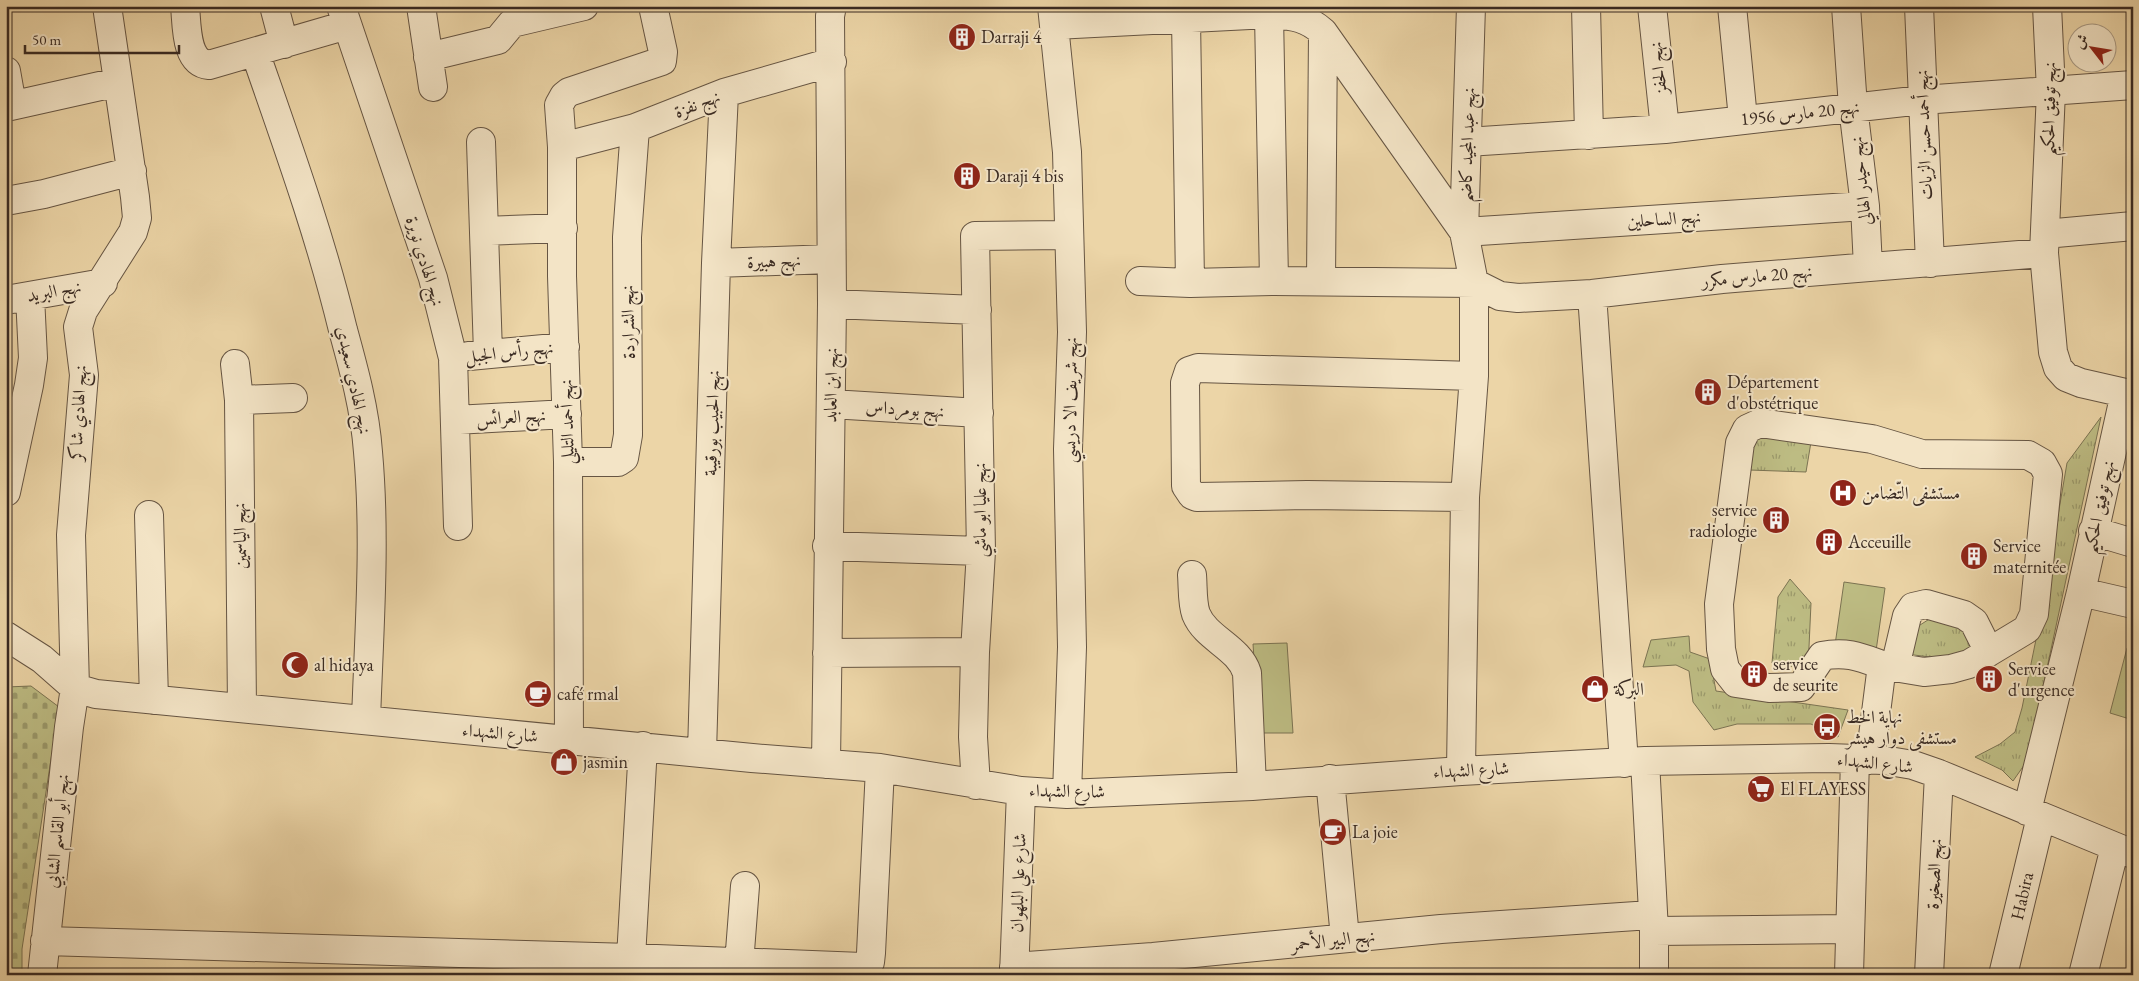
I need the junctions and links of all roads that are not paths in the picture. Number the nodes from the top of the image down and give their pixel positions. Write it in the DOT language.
graph roads {
  1 [pos="107,6"];
  2 [pos="185,6"];
  3 [pos="274,6"];
  4 [pos="421,6"];
  5 [pos="584,6"];
  6 [pos="653,6"];
  7 [pos="832,6"];
  8 [pos="1471,6"];
  9 [pos="1586,6"];
  10 [pos="1652,6"];
  11 [pos="1732,6"];
  12 [pos="1846,6"];
  13 [pos="1919,6"];
  14 [pos="2047,6"];
  15 [pos="1230,11"];
  16 [pos="1269,14"];
  17 [pos="344,16"];
  18 [pos="1054,16"];
  19 [pos="1186,18"];
  20 [pos="1323,32"];
  21 [pos="284,44"];
  22 [pos="255,52"];
  23 [pos="428,57"];
  24 [pos="832,62"];
  25 [pos="6,71"];
  26 [pos="118,82"];
  27 [pos="2133,85"];
  28 [pos="433,87"];
  29 [pos="2051,91"];
  30 [pos="724,93"];
  31 [pos="1922,100"];
  32 [pos="9,106"];
  33 [pos="1853,107"];
  34 [pos="1743,119"];
  35 [pos="635,128"];
  36 [pos="1664,129"];
  37 [pos="1589,135"];
  38 [pos="481,142"];
  39 [pos="1467,142"];
  40 [pos="562,147"];
  41 [pos="132,171"];
  42 [pos="6,201"];
  43 [pos="1864,206"];
  44 [pos="2133,226"];
  45 [pos="563,228"];
  46 [pos="484,231"];
  47 [pos="1464,232"];
  48 [pos="1068,235"];
  49 [pos="2045,244"];
  50 [pos="831,259"];
  51 [pos="716,263"];
  52 [pos="1930,263"];
  53 [pos="1868,267"];
  54 [pos="1140,281"];
  55 [pos="1274,281"];
  56 [pos="1321,281"];
  57 [pos="103,283"];
  58 [pos="1190,283"];
  59 [pos="1474,283"];
  60 [pos="1592,294"];
  61 [pos="18,298"];
  62 [pos="832,304"];
  63 [pos="977,310"];
  64 [pos="565,347"];
  65 [pos="488,353"];
  66 [pos="453,358"];
  67 [pos="235,364"];
  68 [pos="1474,376"];
  69 [pos="2129,384"];
  70 [pos="293,398"];
  71 [pos="238,400"];
  72 [pos="830,404"];
  73 [pos="979,413"];
  74 [pos="567,414"];
  75 [pos="455,420"];
  76 [pos="568,462"];
  77 [pos="6,492"];
  78 [pos="1465,497"];
  79 [pos="149,515"];
  80 [pos="458,526"];
  81 [pos="2093,531"];
  82 [pos="2133,543"];
  83 [pos="828,546"];
  84 [pos="981,551"];
  85 [pos="1192,575"];
  86 [pos="2082,592"];
  87 [pos="2133,604"];
  88 [pos="6,636"];
  89 [pos="975,652"];
  90 [pos="1989,652"];
  91 [pos="827,653"];
  92 [pos="1888,666"];
  93 [pos="75,688"];
  94 [pos="154,700"];
  95 [pos="242,708"];
  96 [pos="366,720"];
  97 [pos="569,739"];
  98 [pos="643,746"];
  99 [pos="702,753"];
  100 [pos="1862,760"];
  101 [pos="1635,762"];
  102 [pos="826,764"];
  103 [pos="880,768"];
  104 [pos="1461,770"];
  105 [pos="1938,774"];
  106 [pos="1330,779"];
  107 [pos="976,784"];
  108 [pos="1252,786"];
  109 [pos="1021,791"];
  110 [pos="1067,794"];
  111 [pos="2034,814"];
  112 [pos="2124,851"];
  113 [pos="744,886"];
  114 [pos="1653,923"];
  115 [pos="1850,928"];
  116 [pos="1345,938"];
  117 [pos="45,941"];
  118 [pos="631,958"];
  119 [pos="739,964"];
  120 [pos="1014,971"];
  121 [pos="42,975"];
  122 [pos="1654,975"];
  123 [pos="1849,975"];
  124 [pos="1928,975"];
  125 [pos="2003,975"];
  126 [pos="2083,975"];
  1 -- 26 [label="street, نهج الهادي شاكر"];
  2 -- 22 [label="street"];
  3 -- 21 [label="street"];
  4 -- 23 [label="street"];
  5 -- 23 [label="street"];
  6 -- 40 [label="street, نهج أحمد التليلي"];
  7 -- 24 [label="street, نهج ابن العابد"];
  8 -- 39 [label="street, نهج عبد المجيد كاضم"];
  9 -- 37 [label="street"];
  10 -- 36 [label="street, نهج الحفز"];
  11 -- 34 [label="street"];
  12 -- 33 [label="street, نهج حيدر الهالي"];
  13 -- 31 [label="street, نهج أحمد حسن الزيات"];
  14 -- 29 [label="street, نهج توفيق الحكيم"];
  15 -- 16 [label="street"];
  15 -- 19 [label="street"];
  16 -- 20 [label="street"];
  16 -- 55 [label="street"];
  17 -- 21 [label="street"];
  17 -- 66 [label="street, نهج الهادي نويرة"];
  18 -- 19 [label="street"];
  18 -- 48 [label="street, نهج شريف الا دريسي"];
  19 -- 58 [label="street"];
  20 -- 47 [label="street"];
  20 -- 56 [label="street"];
  21 -- 22 [label="street"];
  22 -- 96 [label="street, نهج الهادي سعيدي"];
  23 -- 28 [label="street"];
  24 -- 30 [label="street, نهج نفزة"];
  24 -- 50 [label="street, نهج ابن العابد"];
  25 -- 32 [label="street"];
  26 -- 32 [label="street"];
  26 -- 41 [label="street, نهج الهادي شاكر"];
  27 -- 29 [label="street, نهج 20 مارس 1956"];
  29 -- 31 [label="street, نهج 20 مارس 1956"];
  29 -- 49 [label="street, نهج توفيق الحكيم"];
  30 -- 35 [label="street, نهج نفزة"];
  30 -- 51 [label="street, نهج الحبيب بورقيبة"];
  31 -- 33 [label="street, نهج 20 مارس 1956"];
  31 -- 52 [label="street, نهج أحمد حسن الزيات"];
  33 -- 34 [label="street, نهج 20 مارس 1956"];
  33 -- 43 [label="street, نهج حيدر الهالي"];
  34 -- 36 [label="street, نهج 20 مارس 1956"];
  35 -- 40 [label="street, نهج نفزة"];
  35 -- 76 [label="street, نهج الشراردة"];
  36 -- 37 [label="street, نهج 20 مارس 1956"];
  37 -- 39 [label="street, نهج 20 مارس 1956"];
  38 -- 46 [label="street"];
  39 -- 47 [label="street, نهج عبد المجيد كاضم"];
  40 -- 45 [label="street, نهج أحمد التليلي"];
  41 -- 42 [label="street"];
  41 -- 57 [label="street, نهج الهادي شاكر"];
  43 -- 47 [label="street, نهج الساحلين"];
  43 -- 53 [label="street, نهج حيدر الهالي"];
  44 -- 49 [label="street, نهج 20 مارس مكرر"];
  45 -- 46 [label="street"];
  45 -- 64 [label="street, نهج أحمد التليلي"];
  46 -- 65 [label="street"];
  47 -- 59 [label="street, نهج عبد المجيد كاضم"];
  48 -- 63 [label="street, نهج عليا ابو ماشي"];
  48 -- 110 [label="street, نهج شريف الا دريسي"];
  49 -- 52 [label="street, نهج 20 مارس مكرر"];
  49 -- 69 [label="street, نهج توفيق الحكيم"];
  50 -- 51 [label="street, نهج هبيرة"];
  50 -- 62 [label="street, نهج ابن العابد"];
  51 -- 99 [label="street, نهج الحبيب بورقيبة"];
  52 -- 53 [label="street, نهج 20 مارس مكرر"];
  53 -- 60 [label="street, نهج 20 مارس مكرر"];
  54 -- 58 [label="street"];
  55 -- 56 [label="street"];
  55 -- 58 [label="street"];
  56 -- 59 [label="street"];
  57 -- 61 [label="street, نهج البريد"];
  57 -- 93 [label="street, نهج الهادي شاكر"];
  59 -- 60 [label="street, نهج 20 مارس مكرر"];
  59 -- 68 [label="street, نهج عبد المجيد كاضم"];
  60 -- 101 [label="street"];
  61 -- 77 [label="street"];
  62 -- 63 [label="street"];
  62 -- 72 [label="street, نهج ابن العابد"];
  63 -- 73 [label="street, نهج عليا ابو ماشي"];
  64 -- 65 [label="street, نهج رأس الجبل"];
  64 -- 74 [label="street, نهج أحمد التليلي"];
  65 -- 66 [label="street, نهج رأس الجبل"];
  66 -- 75 [label="street, نهج الهادي نويرة"];
  67 -- 71 [label="street, نهج الياسمين"];
  68 -- 78 [label="street, نهج عبد المجيد كاضم"];
  68 -- 78 [label="street"];
  69 -- 81 [label="street, نهج توفيق الحكيم"];
  70 -- 71 [label="street"];
  71 -- 95 [label="street, نهج الياسمين"];
  72 -- 73 [label="street, نهج بومرداس"];
  72 -- 83 [label="street, نهج ابن العابد"];
  73 -- 84 [label="street, نهج عليا ابو ماشي"];
  74 -- 75 [label="street, نهج العرائس"];
  74 -- 76 [label="street, نهج أحمد التليلي"];
  75 -- 80 [label="street, نهج الهادي نويرة"];
  76 -- 97 [label="street, نهج أحمد التليلي"];
  78 -- 104 [label="street, نهج عبد المجيد كاضم"];
  79 -- 94 [label="street"];
  81 -- 82 [label="street"];
  81 -- 86 [label="street, نهج توفيق الحكيم"];
  83 -- 84 [label="street"];
  83 -- 91 [label="street, نهج ابن العابد"];
  84 -- 89 [label="street, نهج عليا ابو ماشي"];
  85 -- 108 [label="street"];
  86 -- 87 [label="street"];
  86 -- 111 [label="street, نهج توفيق الحكيم"];
  88 -- 93 [label="street, شارع الشهداء"];
  89 -- 91 [label="street"];
  89 -- 107 [label="street, نهج عليا ابو ماشي"];
  90 -- 92 [label="street"];
  90 -- 92 [label="street"];
  90 -- 92 [label="street"];
  91 -- 102 [label="street, نهج ابن العابد"];
  92 -- 100 [label="street"];
  93 -- 94 [label="street, شارع الشهداء"];
  93 -- 117 [label="street, نهج أبو القاسم الشابي"];
  94 -- 95 [label="street, شارع الشهداء"];
  95 -- 96 [label="street, شارع الشهداء"];
  96 -- 97 [label="street, شارع الشهداء"];
  97 -- 98 [label="street, شارع الشهداء"];
  98 -- 99 [label="street, شارع الشهداء"];
  98 -- 118 [label="street"];
  99 -- 102 [label="street, شارع الشهداء"];
  100 -- 101 [label="street, شارع الشهداء"];
  100 -- 105 [label="street, شارع الشهداء"];
  100 -- 115 [label="street"];
  101 -- 104 [label="street, شارع الشهداء"];
  101 -- 114 [label="street"];
  102 -- 103 [label="street, شارع الشهداء"];
  103 -- 107 [label="street, شارع الشهداء"];
  103 -- 119 [label="street"];
  104 -- 106 [label="street, شارع الشهداء"];
  105 -- 111 [label="street, شارع الشهداء"];
  105 -- 124 [label="street, نهج الصخيرة"];
  106 -- 108 [label="street, شارع الشهداء"];
  106 -- 116 [label="street"];
  107 -- 109 [label="street, شارع الشهداء"];
  108 -- 110 [label="street, شارع الشهداء"];
  109 -- 110 [label="street, شارع الشهداء"];
  109 -- 120 [label="street, شارع علي البلهوان"];
  111 -- 112 [label="street, شارع الشهداء"];
  111 -- 125 [label="street, Habira"];
  112 -- 126 [label="street"];
  113 -- 119 [label="street"];
  114 -- 115 [label="street, نهج البير الأحمر"];
  114 -- 116 [label="street, نهج البير الأحمر"];
  114 -- 122 [label="street"];
  115 -- 123 [label="street"];
  116 -- 120 [label="street, نهج البير الأحمر"];
  117 -- 118 [label="street"];
  117 -- 121 [label="street, نهج أبو القاسم الشابي"];
  118 -- 119 [label="street"];
}
